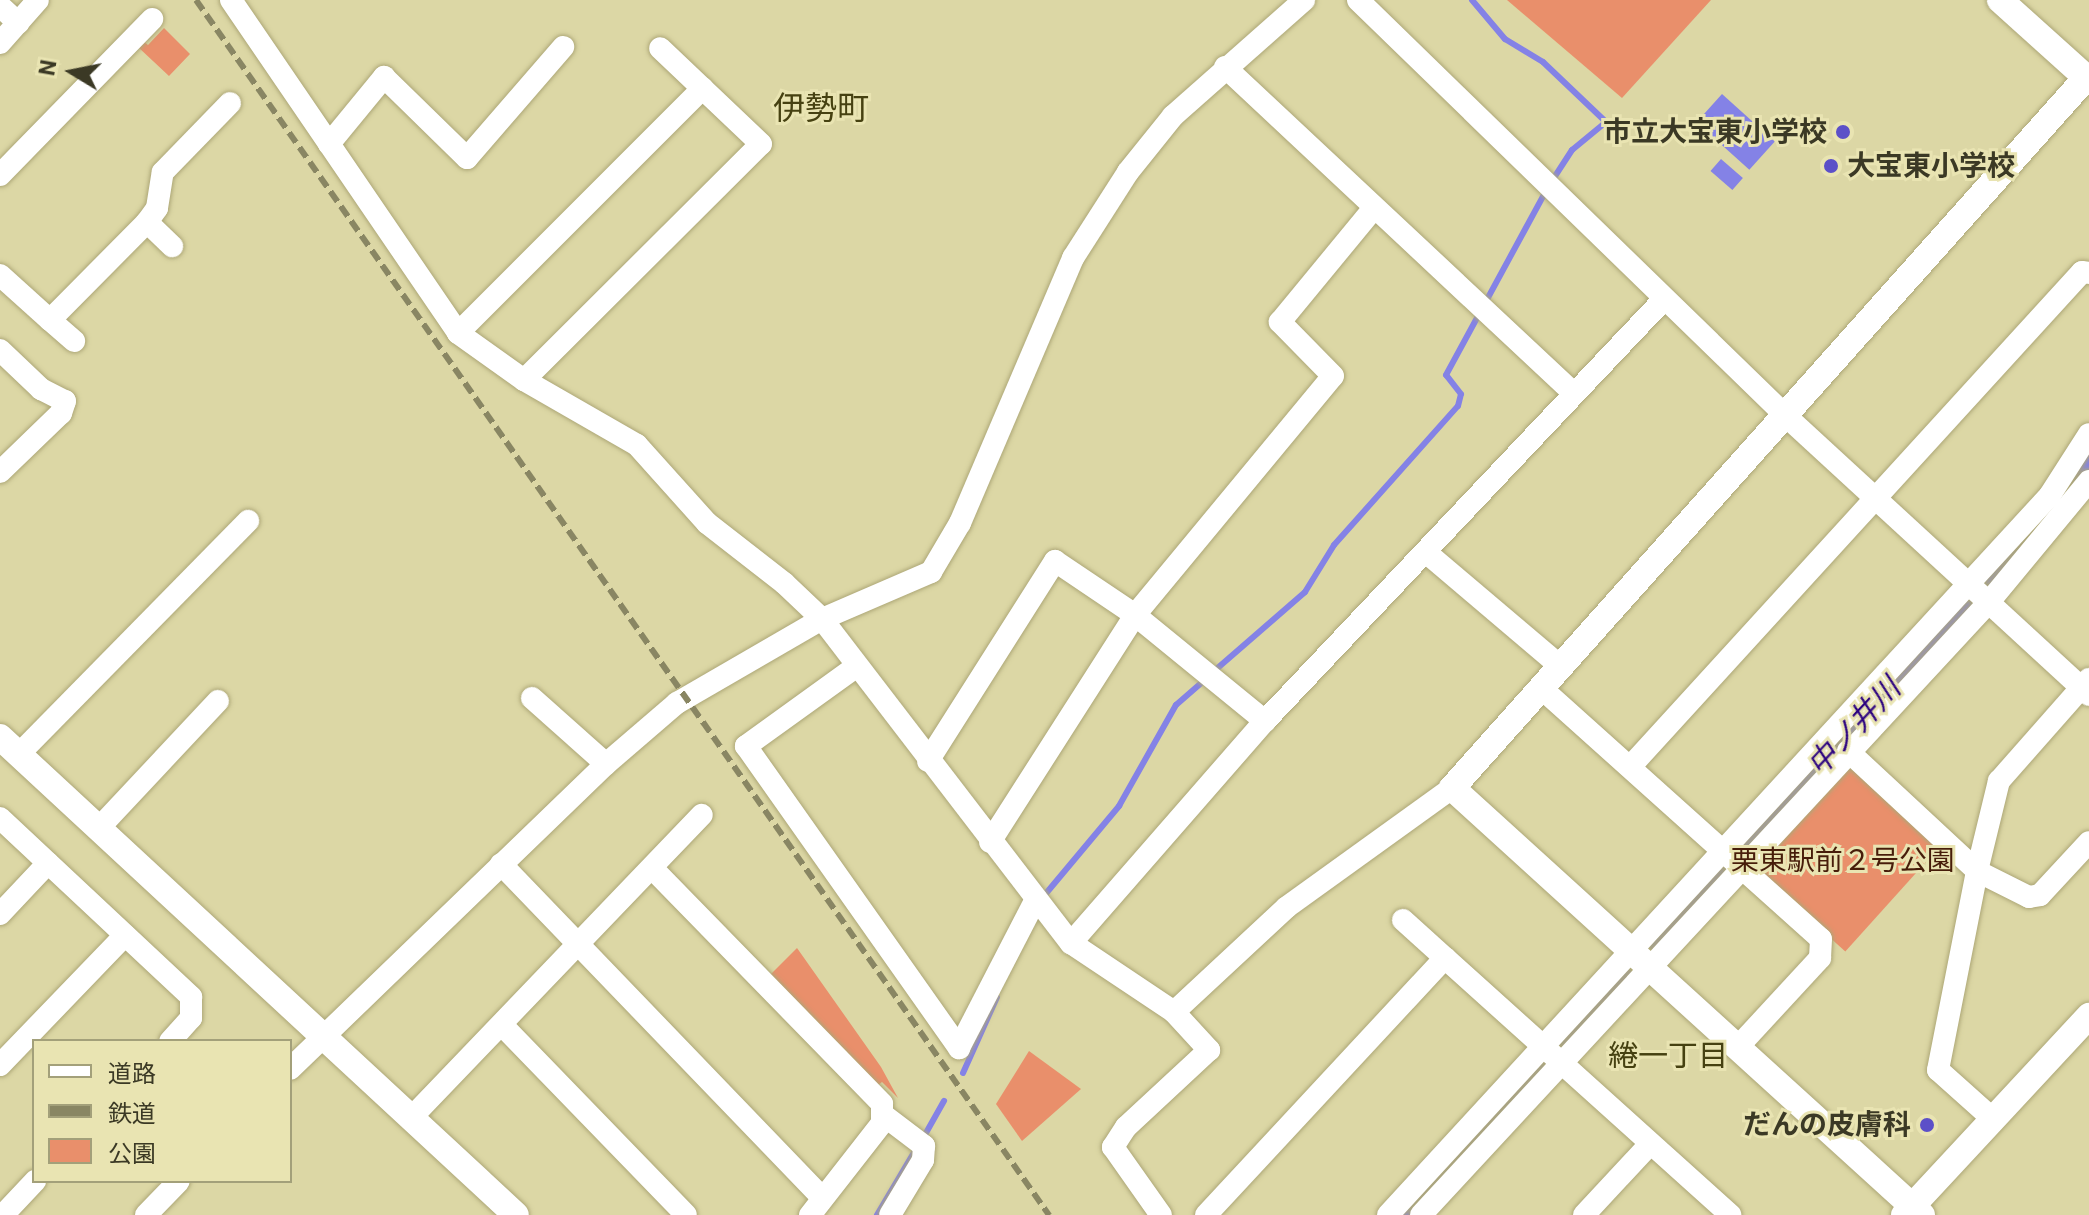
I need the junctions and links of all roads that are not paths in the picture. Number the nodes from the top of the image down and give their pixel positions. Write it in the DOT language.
graph roads {
  1 [pos="38,0"];
  2 [pos="231,0"];
  3 [pos="1304,0"];
  4 [pos="1358,0"];
  5 [pos="2000,0"];
  6 [pos="0,6"];
  7 [pos="152,19"];
  8 [pos="18,23"];
  9 [pos="0,43"];
  10 [pos="563,47"];
  11 [pos="660,48"];
  12 [pos="1225,67"];
  13 [pos="2088,79"];
  14 [pos="703,88"];
  15 [pos="230,103"];
  16 [pos="329,144"];
  17 [pos="0,175"];
  18 [pos="1373,209"];
  19 [pos="147,222"];
  20 [pos="172,246"];
  21 [pos="2089,273"];
  22 [pos="0,275"];
  23 [pos="1664,299"];
  24 [pos="50,320"];
  25 [pos="458,333"];
  26 [pos="74,341"];
  27 [pos="0,350"];
  28 [pos="524,380"];
  29 [pos="1572,392"];
  30 [pos="1786,416"];
  31 [pos="2089,434"];
  32 [pos="0,472"];
  33 [pos="2089,481"];
  34 [pos="1874,497"];
  35 [pos="248,521"];
  36 [pos="1428,554"];
  37 [pos="1968,584"];
  38 [pos="1989,602"];
  39 [pos="1135,615"];
  40 [pos="822,619"];
  41 [pos="857,666"];
  42 [pos="1560,666"];
  43 [pos="1540,687"];
  44 [pos="2086,687"];
  45 [pos="532,698"];
  46 [pos="218,701"];
  47 [pos="1265,721"];
  48 [pos="10,746"];
  49 [pos="1848,751"];
  50 [pos="928,761"];
  51 [pos="606,764"];
  52 [pos="1630,767"];
  53 [pos="1452,788"];
  54 [pos="702,815"];
  55 [pos="0,818"];
  56 [pos="99,828"];
  57 [pos="990,842"];
  58 [pos="2089,842"];
  59 [pos="1723,850"];
  60 [pos="48,863"];
  61 [pos="501,864"];
  62 [pos="1740,866"];
  63 [pos="653,869"];
  64 [pos="1977,871"];
  65 [pos="1036,899"];
  66 [pos="0,914"];
  67 [pos="1403,920"];
  68 [pos="125,935"];
  69 [pos="1071,943"];
  70 [pos="579,947"];
  71 [pos="1445,958"];
  72 [pos="1641,958"];
  73 [pos="1174,1012"];
  74 [pos="2089,1016"];
  75 [pos="502,1025"];
  76 [pos="323,1036"];
  77 [pos="172,1039"];
  78 [pos="1543,1046"];
  79 [pos="1738,1047"];
  80 [pos="1561,1062"];
  81 [pos="0,1065"];
  82 [pos="292,1067"];
  83 [pos="882,1114"];
  84 [pos="411,1118"];
  85 [pos="1994,1120"];
  86 [pos="1649,1145"];
  87 [pos="33,1183"];
  88 [pos="177,1183"];
  89 [pos="815,1206"];
  90 [pos="1913,1212"];
  91 [pos="3,1215"];
  92 [pos="146,1215"];
  93 [pos="516,1215"];
  94 [pos="686,1215"];
  95 [pos="890,1215"];
  96 [pos="1161,1215"];
  97 [pos="1206,1215"];
  98 [pos="1388,1215"];
  99 [pos="1421,1215"];
  100 [pos="1584,1215"];
  101 [pos="1730,1215"];
  1 -- 8 [label="street"];
  2 -- 16 [label="street"];
  3 -- 12 [label="street"];
  4 -- 23 [label="street"];
  5 -- 13 [label="street"];
  6 -- 8 [label="street"];
  7 -- 17 [label="street"];
  8 -- 9 [label="street"];
  10 -- 16 [label="street"];
  11 -- 14 [label="street"];
  12 -- 18 [label="street"];
  12 -- 40 [label="street"];
  13 -- 30 [label="street"];
  14 -- 25 [label="street"];
  14 -- 28 [label="street"];
  15 -- 19 [label="street"];
  16 -- 25 [label="street"];
  18 -- 29 [label="street"];
  18 -- 39 [label="street"];
  19 -- 20 [label="street"];
  19 -- 24 [label="street"];
  21 -- 34 [label="street"];
  22 -- 24 [label="street"];
  23 -- 29 [label="street"];
  23 -- 30 [label="street"];
  24 -- 26 [label="street"];
  25 -- 28 [label="street"];
  27 -- 32 [label="street"];
  28 -- 40 [label="street"];
  29 -- 36 [label="street"];
  30 -- 34 [label="street"];
  30 -- 42 [label="street"];
  31 -- 37 [label="street"];
  33 -- 38 [label="street"];
  34 -- 37 [label="street"];
  34 -- 52 [label="street"];
  35 -- 48 [label="street"];
  36 -- 42 [label="street"];
  36 -- 47 [label="street"];
  37 -- 38 [label="street"];
  37 -- 59 [label="street"];
  38 -- 44 [label="street"];
  38 -- 49 [label="street"];
  39 -- 47 [label="street"];
  39 -- 50 [label="street"];
  39 -- 57 [label="street"];
  40 -- 41 [label="street"];
  40 -- 51 [label="street"];
  41 -- 50 [label="street"];
  41 -- 65 [label="street"];
  42 -- 43 [label="street"];
  43 -- 52 [label="street"];
  43 -- 53 [label="street"];
  44 -- 64 [label="street"];
  45 -- 51 [label="street"];
  46 -- 56 [label="street"];
  47 -- 69 [label="street"];
  48 -- 56 [label="street"];
  49 -- 62 [label="street"];
  49 -- 64 [label="street"];
  50 -- 57 [label="street"];
  51 -- 61 [label="street"];
  52 -- 59 [label="street"];
  53 -- 72 [label="street"];
  53 -- 73 [label="street"];
  54 -- 63 [label="street"];
  55 -- 60 [label="street"];
  56 -- 76 [label="street"];
  57 -- 65 [label="street"];
  58 -- 64 [label="street"];
  59 -- 62 [label="street"];
  59 -- 72 [label="street"];
  60 -- 66 [label="street"];
  60 -- 68 [label="street"];
  61 -- 70 [label="street"];
  61 -- 76 [label="street"];
  62 -- 72 [label="street"];
  62 -- 79 [label="street"];
  63 -- 70 [label="street"];
  63 -- 83 [label="street"];
  64 -- 85 [label="street"];
  65 -- 69 [label="street"];
  67 -- 71 [label="street"];
  68 -- 77 [label="street"];
  68 -- 81 [label="street"];
  69 -- 73 [label="street"];
  70 -- 75 [label="street"];
  70 -- 89 [label="street"];
  71 -- 78 [label="street"];
  71 -- 97 [label="street"];
  72 -- 78 [label="street"];
  72 -- 79 [label="street"];
  72 -- 80 [label="street"];
  73 -- 96 [label="street"];
  74 -- 85 [label="street"];
  75 -- 84 [label="street"];
  75 -- 94 [label="street"];
  76 -- 82 [label="street"];
  76 -- 84 [label="street"];
  78 -- 80 [label="street"];
  78 -- 98 [label="street"];
  79 -- 90 [label="street"];
  80 -- 86 [label="street"];
  80 -- 99 [label="street"];
  83 -- 89 [label="street"];
  83 -- 95 [label="street"];
  84 -- 93 [label="street"];
  85 -- 90 [label="street"];
  86 -- 100 [label="street"];
  86 -- 101 [label="street"];
  87 -- 91 [label="street"];
  88 -- 92 [label="street"];
}
